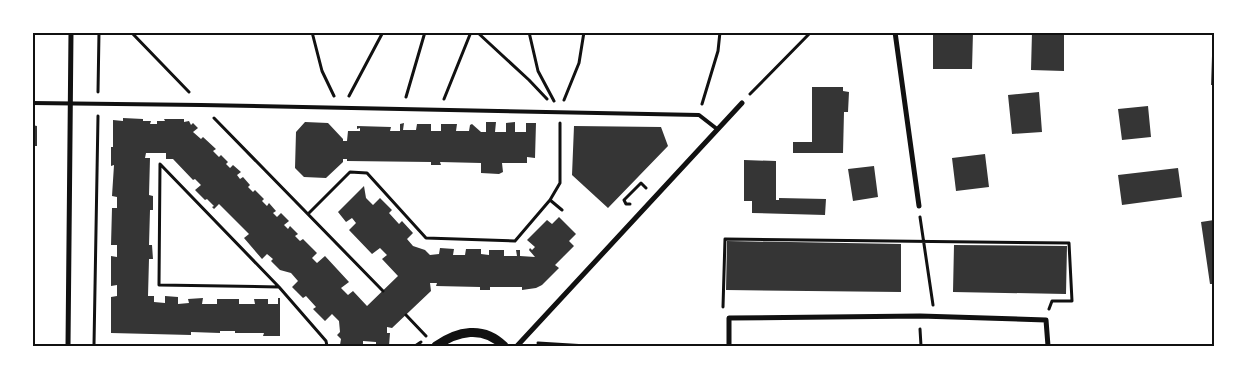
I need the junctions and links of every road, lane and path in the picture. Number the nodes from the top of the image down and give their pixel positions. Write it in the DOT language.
graph roads {
  1 [pos="71,32"];
  2 [pos="99,32"];
  3 [pos="131,32"];
  4 [pos="312,32"];
  5 [pos="384,32"];
  6 [pos="425,32"];
  7 [pos="471,32"];
  8 [pos="477,32"];
  9 [pos="529,32"];
  10 [pos="584,32"];
  11 [pos="720,32"];
  12 [pos="811,32"];
  13 [pos="895,32"];
  14 [pos="32,103"];
  15 [pos="742,103"];
  16 [pos="70,104"];
  17 [pos="98,104"];
  18 [pos="201,105"];
  19 [pos="341,108"];
  20 [pos="403,110"];
  21 [pos="439,110"];
  22 [pos="560,112"];
  23 [pos="699,115"];
  24 [pos="717,129"];
  25 [pos="641,193"];
  26 [pos="636,198"];
  27 [pos="550,200"];
  28 [pos="919,206"];
  29 [pos="562,210"];
  30 [pos="308,214"];
  31 [pos="924,242"];
  32 [pos="279,287"];
  33 [pos="383,291"];
  34 [pos="723,310"];
  35 [pos="406,315"];
  36 [pos="933,316"];
  37 [pos="1046,320"];
  38 [pos="427,337"];
  39 [pos="537,343"];
  40 [pos="94,345"];
  41 [pos="68,346"];
  42 [pos="327,346"];
  43 [pos="436,346"];
  44 [pos="504,346"];
  45 [pos="517,346"];
  46 [pos="587,346"];
  47 [pos="729,346"];
  48 [pos="1048,346"];
  1 -- 16 [label="street"];
  2 -- 17 [label="path"];
  3 -- 18 [label="path"];
  4 -- 19 [label="path"];
  5 -- 19 [label="path"];
  6 -- 20 [label="path"];
  7 -- 21 [label="path"];
  8 -- 22 [label="path"];
  9 -- 22 [label="path"];
  10 -- 22 [label="path"];
  11 -- 23 [label="path"];
  12 -- 15 [label="path"];
  13 -- 28 [label="street"];
  14 -- 16 [label="lane"];
  15 -- 24 [label="street"];
  16 -- 17 [label="lane"];
  16 -- 41 [label="street"];
  17 -- 18 [label="lane"];
  17 -- 40 [label="path"];
  18 -- 19 [label="lane"];
  18 -- 30 [label="path"];
  19 -- 20 [label="lane"];
  20 -- 21 [label="lane"];
  21 -- 22 [label="lane"];
  22 -- 23 [label="lane"];
  22 -- 27 [label="path"];
  23 -- 24 [label="lane"];
  24 -- 45 [label="street"];
  25 -- 26 [label="path"];
  27 -- 29 [label="path"];
  27 -- 30 [label="path"];
  28 -- 31 [label="path"];
  30 -- 33 [label="path"];
  31 -- 34 [label="path"];
  31 -- 36 [label="path"];
  31 -- 37 [label="path"];
  32 -- 32 [label="path"];
  32 -- 42 [label="path"];
  35 -- 38 [label="path"];
  36 -- 37 [label="street"];
  36 -- 47 [label="street"];
  37 -- 48 [label="street"];
  39 -- 46 [label="path"];
  43 -- 44 [label="street"];
}
